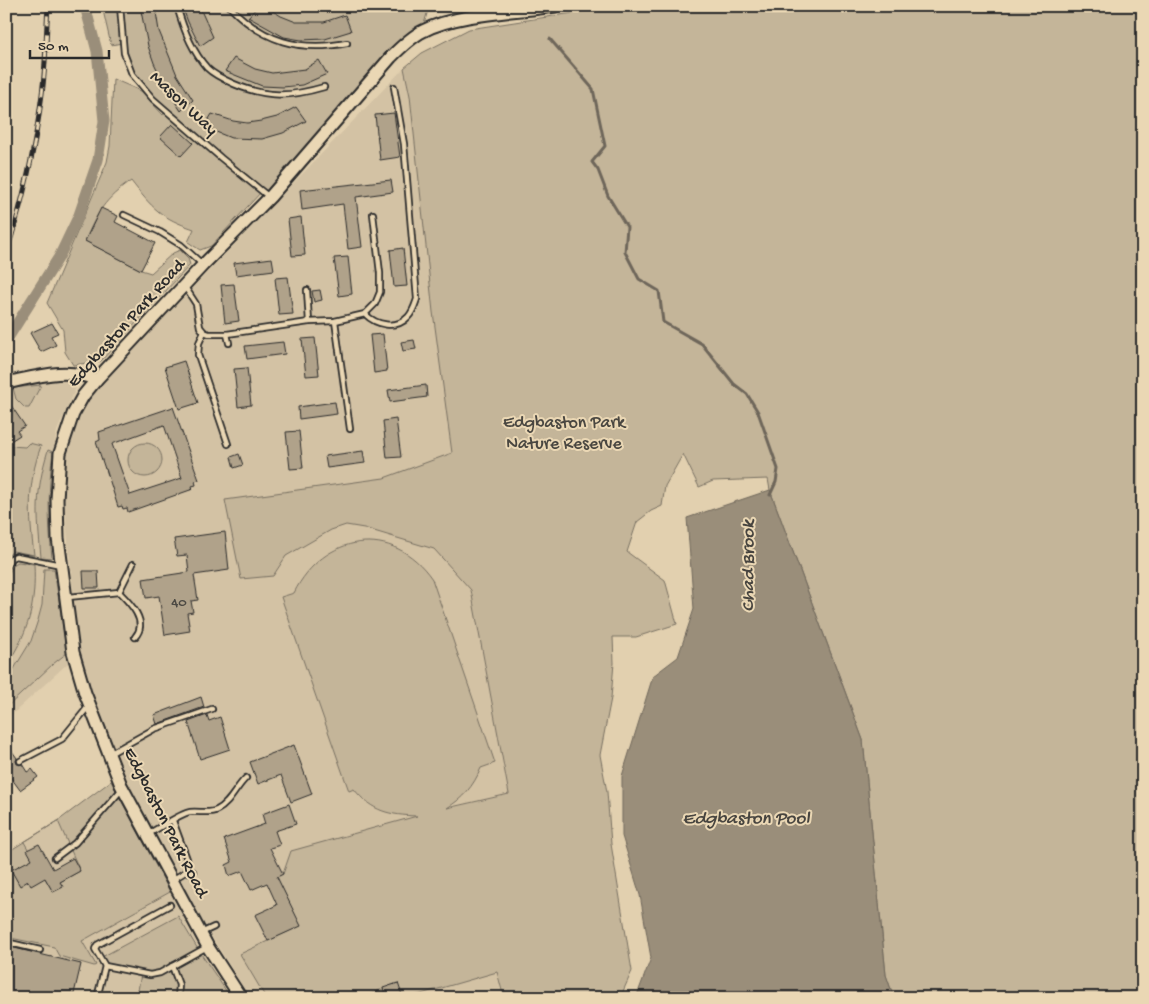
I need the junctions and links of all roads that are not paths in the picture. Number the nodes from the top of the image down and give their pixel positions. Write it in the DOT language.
graph roads {
  1 [pos="120,6"];
  2 [pos="177,6"];
  3 [pos="229,6"];
  4 [pos="555,6"];
  5 [pos="347,43"];
  6 [pos="394,86"];
  7 [pos="324,87"];
  8 [pos="270,197"];
  9 [pos="373,214"];
  10 [pos="124,215"];
  11 [pos="203,265"];
  12 [pos="184,286"];
  13 [pos="306,290"];
  14 [pos="365,314"];
  15 [pos="335,321"];
  16 [pos="309,322"];
  17 [pos="204,332"];
  18 [pos="227,334"];
  19 [pos="228,343"];
  20 [pos="96,380"];
  21 [pos="6,383"];
  22 [pos="350,429"];
  23 [pos="228,444"];
  24 [pos="133,564"];
  25 [pos="62,565"];
  26 [pos="6,568"];
  27 [pos="119,592"];
  28 [pos="66,597"];
  29 [pos="134,637"];
  30 [pos="90,705"];
  31 [pos="212,709"];
  32 [pos="109,754"];
  33 [pos="20,761"];
  34 [pos="246,778"];
  35 [pos="123,788"];
  36 [pos="173,821"];
  37 [pos="148,834"];
  38 [pos="56,858"];
  39 [pos="173,880"];
  40 [pos="170,905"];
  41 [pos="214,927"];
  42 [pos="201,933"];
  43 [pos="6,942"];
  44 [pos="208,946"];
  45 [pos="40,950"];
  46 [pos="105,966"];
  47 [pos="172,966"];
  48 [pos="97,998"];
  49 [pos="178,998"];
  50 [pos="241,998"];
  1 -- 8 [label="lane, Mason Way"];
  2 -- 7 [label="lane"];
  3 -- 5 [label="lane"];
  4 -- 8 [label="street, Edgbaston Park Road"];
  6 -- 14 [label="lane"];
  8 -- 11 [label="street, Edgbaston Park Road"];
  9 -- 14 [label="lane"];
  10 -- 11 [label="lane"];
  11 -- 12 [label="street, Edgbaston Park Road"];
  12 -- 17 [label="lane"];
  12 -- 20 [label="street, Edgbaston Park Road"];
  13 -- 16 [label="lane"];
  14 -- 15 [label="lane"];
  15 -- 16 [label="lane"];
  15 -- 22 [label="lane"];
  16 -- 18 [label="lane"];
  17 -- 18 [label="lane"];
  17 -- 23 [label="lane"];
  18 -- 19 [label="lane"];
  20 -- 21 [label="street"];
  20 -- 25 [label="street, Edgbaston Park Road"];
  24 -- 27 [label="lane"];
  25 -- 26 [label="lane"];
  25 -- 28 [label="street, Edgbaston Park Road"];
  27 -- 28 [label="lane"];
  27 -- 29 [label="lane"];
  28 -- 30 [label="street, Edgbaston Park Road"];
  30 -- 32 [label="street, Edgbaston Park Road"];
  30 -- 33 [label="lane"];
  31 -- 32 [label="lane"];
  32 -- 35 [label="street, Edgbaston Park Road"];
  34 -- 36 [label="lane"];
  35 -- 37 [label="street, Edgbaston Park Road"];
  35 -- 38 [label="lane"];
  36 -- 37 [label="lane"];
  36 -- 39 [label="lane"];
  37 -- 39 [label="street, Edgbaston Park Road"];
  39 -- 42 [label="street, Edgbaston Park Road"];
  40 -- 46 [label="lane"];
  41 -- 42 [label="lane"];
  42 -- 44 [label="street, Edgbaston Park Road"];
  43 -- 45 [label="lane"];
  44 -- 47 [label="lane"];
  44 -- 50 [label="street, Edgbaston Park Road"];
  46 -- 47 [label="lane"];
  46 -- 48 [label="lane"];
  47 -- 49 [label="lane"];
}
